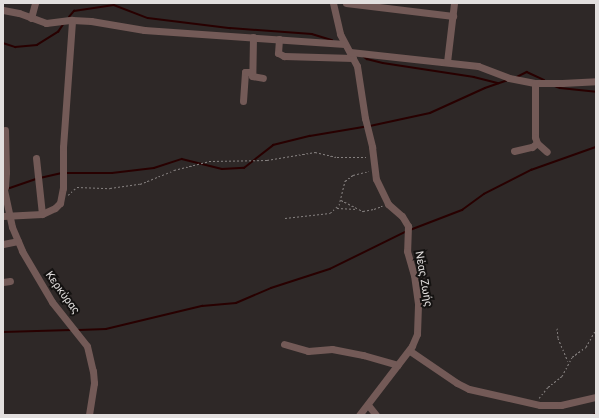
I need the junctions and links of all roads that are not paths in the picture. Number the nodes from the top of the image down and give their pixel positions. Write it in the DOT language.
graph roads {
  1 [pos="35,3"];
  2 [pos="332,3"];
  3 [pos="346,3"];
  4 [pos="454,3"];
  5 [pos="3,10"];
  6 [pos="453,16"];
  7 [pos="31,18"];
  8 [pos="72,20"];
  9 [pos="253,37"];
  10 [pos="279,39"];
  11 [pos="345,44"];
  12 [pos="352,55"];
  13 [pos="447,62"];
  14 [pos="252,72"];
  15 [pos="263,78"];
  16 [pos="596,81"];
  17 [pos="535,82"];
  18 [pos="243,101"];
  19 [pos="5,130"];
  20 [pos="537,143"];
  21 [pos="514,151"];
  22 [pos="547,152"];
  23 [pos="36,158"];
  24 [pos="4,186"];
  25 [pos="42,214"];
  26 [pos="6,216"];
  27 [pos="18,241"];
  28 [pos="3,244"];
  29 [pos="284,344"];
  30 [pos="410,351"];
  31 [pos="398,365"];
  32 [pos="596,397"];
  33 [pos="368,404"];
  34 [pos="89,415"];
  35 [pos="359,415"];
  36 [pos="376,415"];
  1 -- 7 [label="street"];
  2 -- 11 [label="street, Νέας Ζωής"];
  3 -- 6 [label="street"];
  4 -- 6 [label="street"];
  5 -- 7 [label="street"];
  6 -- 13 [label="street"];
  7 -- 8 [label="street"];
  8 -- 9 [label="street"];
  8 -- 25 [label="street"];
  9 -- 10 [label="street"];
  9 -- 14 [label="street"];
  10 -- 11 [label="street"];
  10 -- 12 [label="street"];
  11 -- 12 [label="street, Νέας Ζωής"];
  12 -- 13 [label="street"];
  12 -- 30 [label="street, Νέας Ζωής"];
  13 -- 17 [label="street"];
  14 -- 15 [label="street"];
  14 -- 18 [label="street"];
  16 -- 17 [label="street"];
  17 -- 20 [label="street"];
  19 -- 24 [label="street, Κερκύρας"];
  20 -- 21 [label="street"];
  20 -- 22 [label="street"];
  23 -- 25 [label="street"];
  24 -- 26 [label="street, Κερκύρας"];
  25 -- 26 [label="street"];
  26 -- 27 [label="street, Κερκύρας"];
  27 -- 28 [label="street"];
  27 -- 34 [label="street, Κερκύρας"];
  29 -- 31 [label="street"];
  30 -- 31 [label="street, Νέας Ζωής"];
  30 -- 32 [label="street"];
  31 -- 33 [label="street, Νέας Ζωής"];
  33 -- 35 [label="street, Νέας Ζωής"];
  33 -- 36 [label="street"];
}
